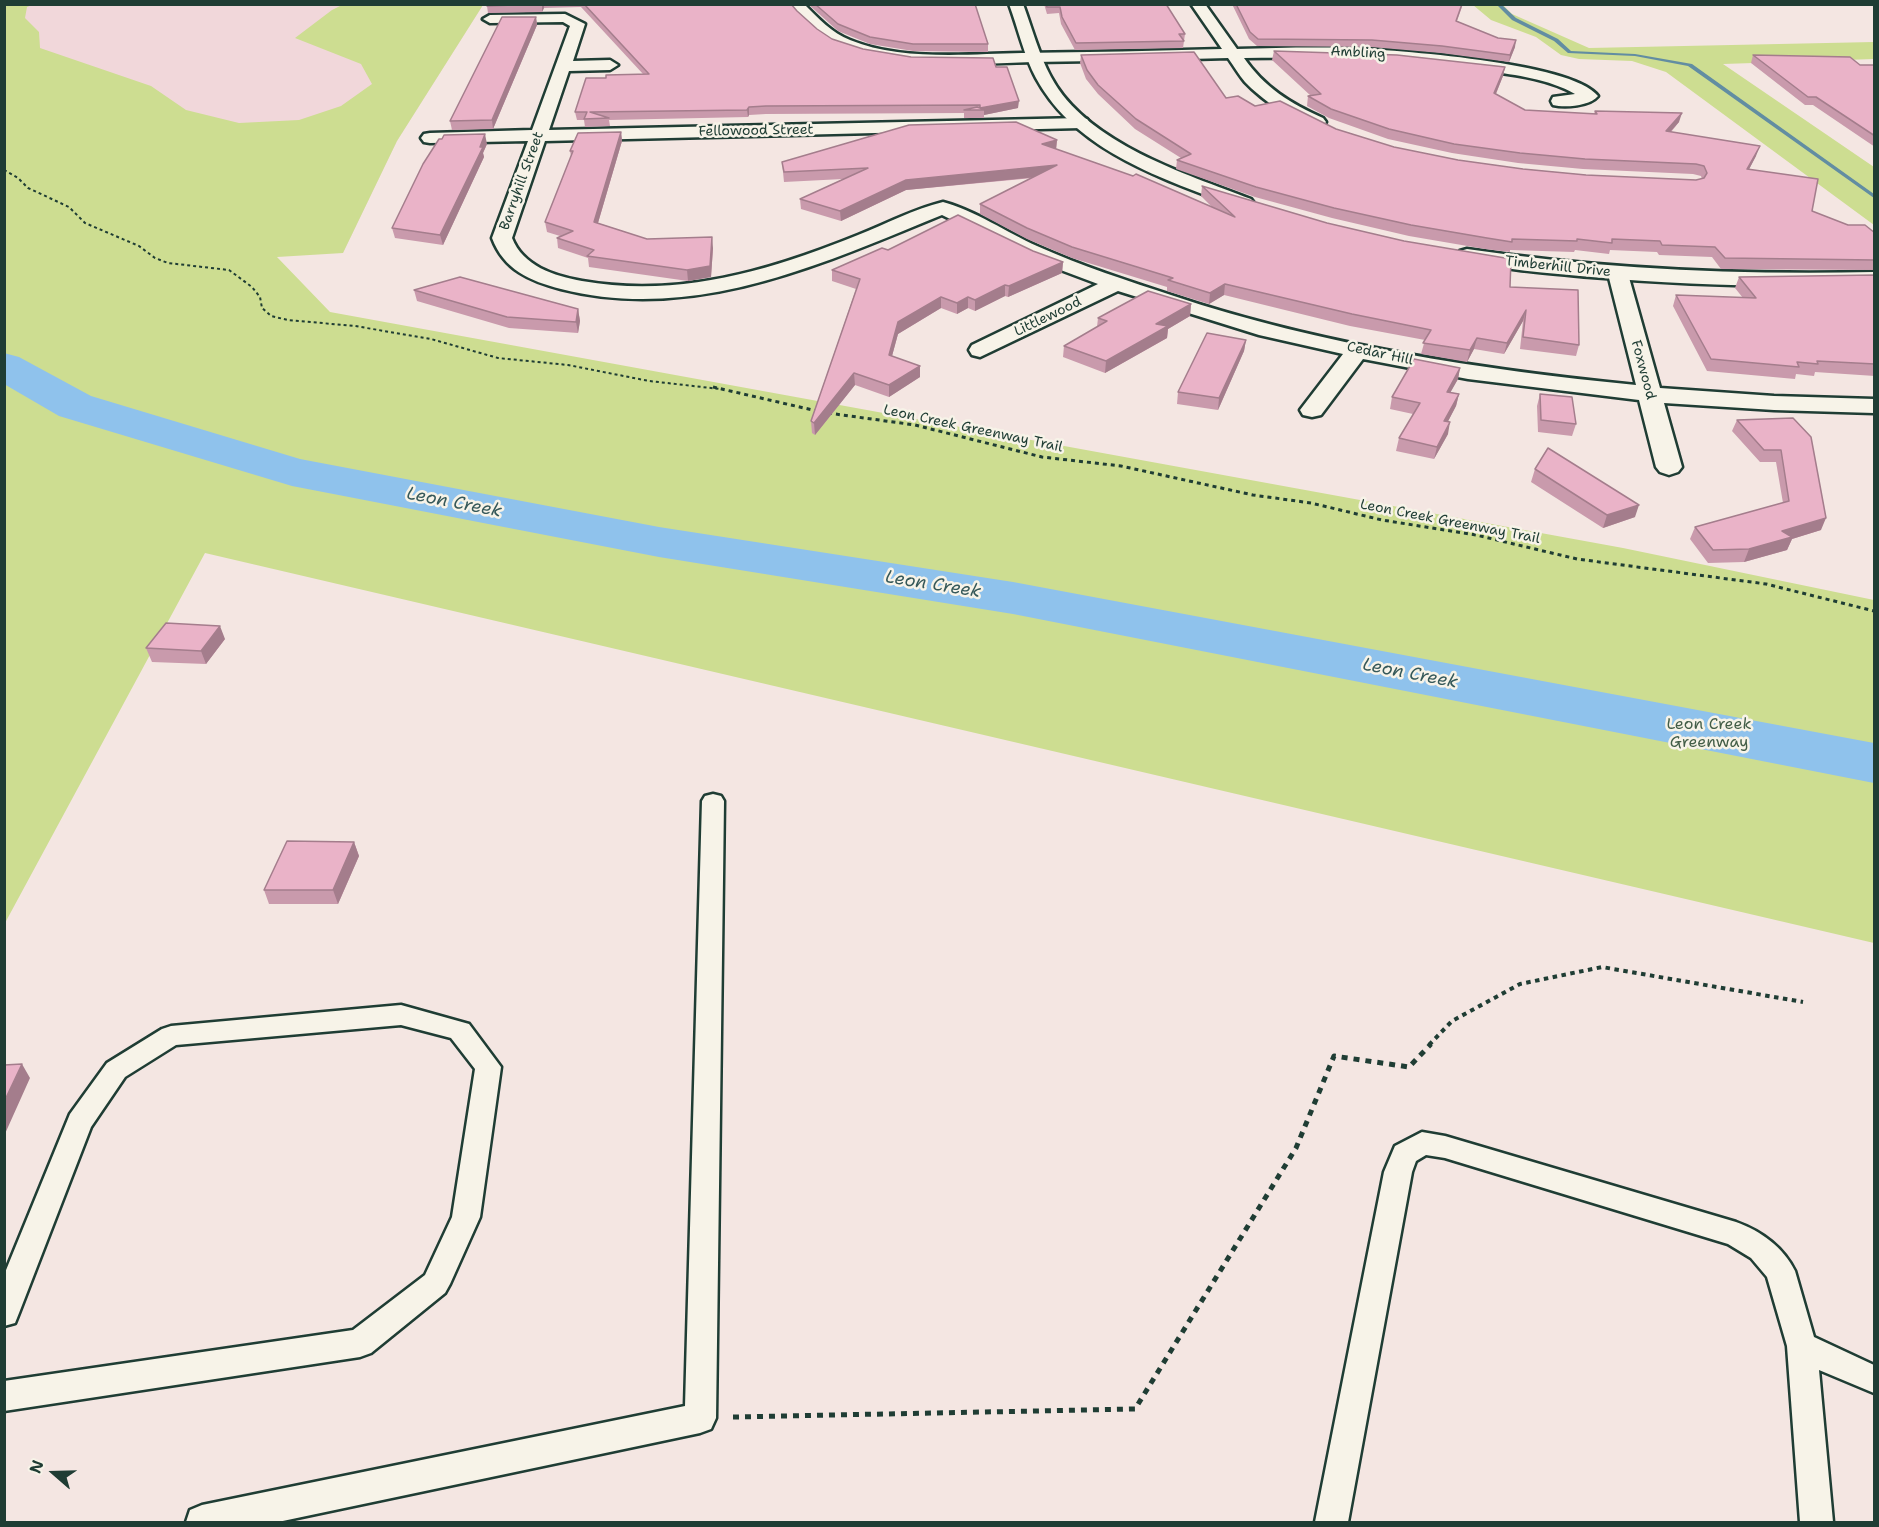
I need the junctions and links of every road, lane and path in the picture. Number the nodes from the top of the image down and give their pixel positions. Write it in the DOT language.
graph roads {
  1 [pos="795,4"];
  2 [pos="1016,4"];
  3 [pos="1198,4"];
  4 [pos="490,19"];
  5 [pos="1233,54"];
  6 [pos="1038,58"];
  7 [pos="610,65"];
  8 [pos="563,66"];
  9 [pos="1559,101"];
  10 [pos="1081,123"];
  11 [pos="1336,129"];
  12 [pos="537,137"];
  13 [pos="430,138"];
  14 [pos="4,170"];
  15 [pos="943,208"];
  16 [pos="1263,208"];
  17 [pos="1445,252"];
  18 [pos="1618,274"];
  19 [pos="1875,278"];
  20 [pos="1116,284"];
  21 [pos="981,350"];
  22 [pos="1359,350"];
  23 [pos="1649,394"];
  24 [pos="1875,406"];
  25 [pos="1312,410"];
  26 [pos="1669,467"];
  27 [pos="1875,611"];
  28 [pos="713,801"];
  29 [pos="1803,1002"];
  30 [pos="4,1313"];
  31 [pos="1802,1346"];
  32 [pos="1875,1379"];
  33 [pos="4,1396"];
  34 [pos="700,1418"];
  35 [pos="202,1522"];
  36 [pos="1331,1522"];
  37 [pos="1817,1522"];
  1 -- 6 [label="street"];
  2 -- 6 [label="street"];
  3 -- 5 [label="street"];
  4 -- 8 [label="street, Barryhill Street"];
  5 -- 6 [label="street"];
  5 -- 9 [label="street, Ambling"];
  5 -- 11 [label="street"];
  6 -- 10 [label="street"];
  7 -- 8 [label="street"];
  8 -- 12 [label="street, Barryhill Street"];
  10 -- 12 [label="street, Fellowood Street"];
  10 -- 16 [label="street"];
  12 -- 13 [label="street, Fellowood Street"];
  12 -- 15 [label="street, Barryhill Street"];
  14 -- 27 [label="path, Leon Creek Greenway Trail"];
  15 -- 20 [label="street, Cedar Hill"];
  17 -- 18 [label="street, Timberhill Drive"];
  18 -- 19 [label="street, Timberhill Drive"];
  18 -- 23 [label="street, Foxwood"];
  20 -- 21 [label="street, Littlewood"];
  20 -- 22 [label="street, Cedar Hill"];
  22 -- 23 [label="street, Cedar Hill"];
  22 -- 25 [label="street"];
  23 -- 24 [label="street, Cedar Hill"];
  23 -- 26 [label="street, Foxwood"];
  28 -- 34 [label="lane"];
  29 -- 34 [label="path"];
  30 -- 33 [label="lane"];
  31 -- 32 [label="lane"];
  31 -- 36 [label="lane"];
  31 -- 37 [label="lane"];
  34 -- 35 [label="lane"];
}
